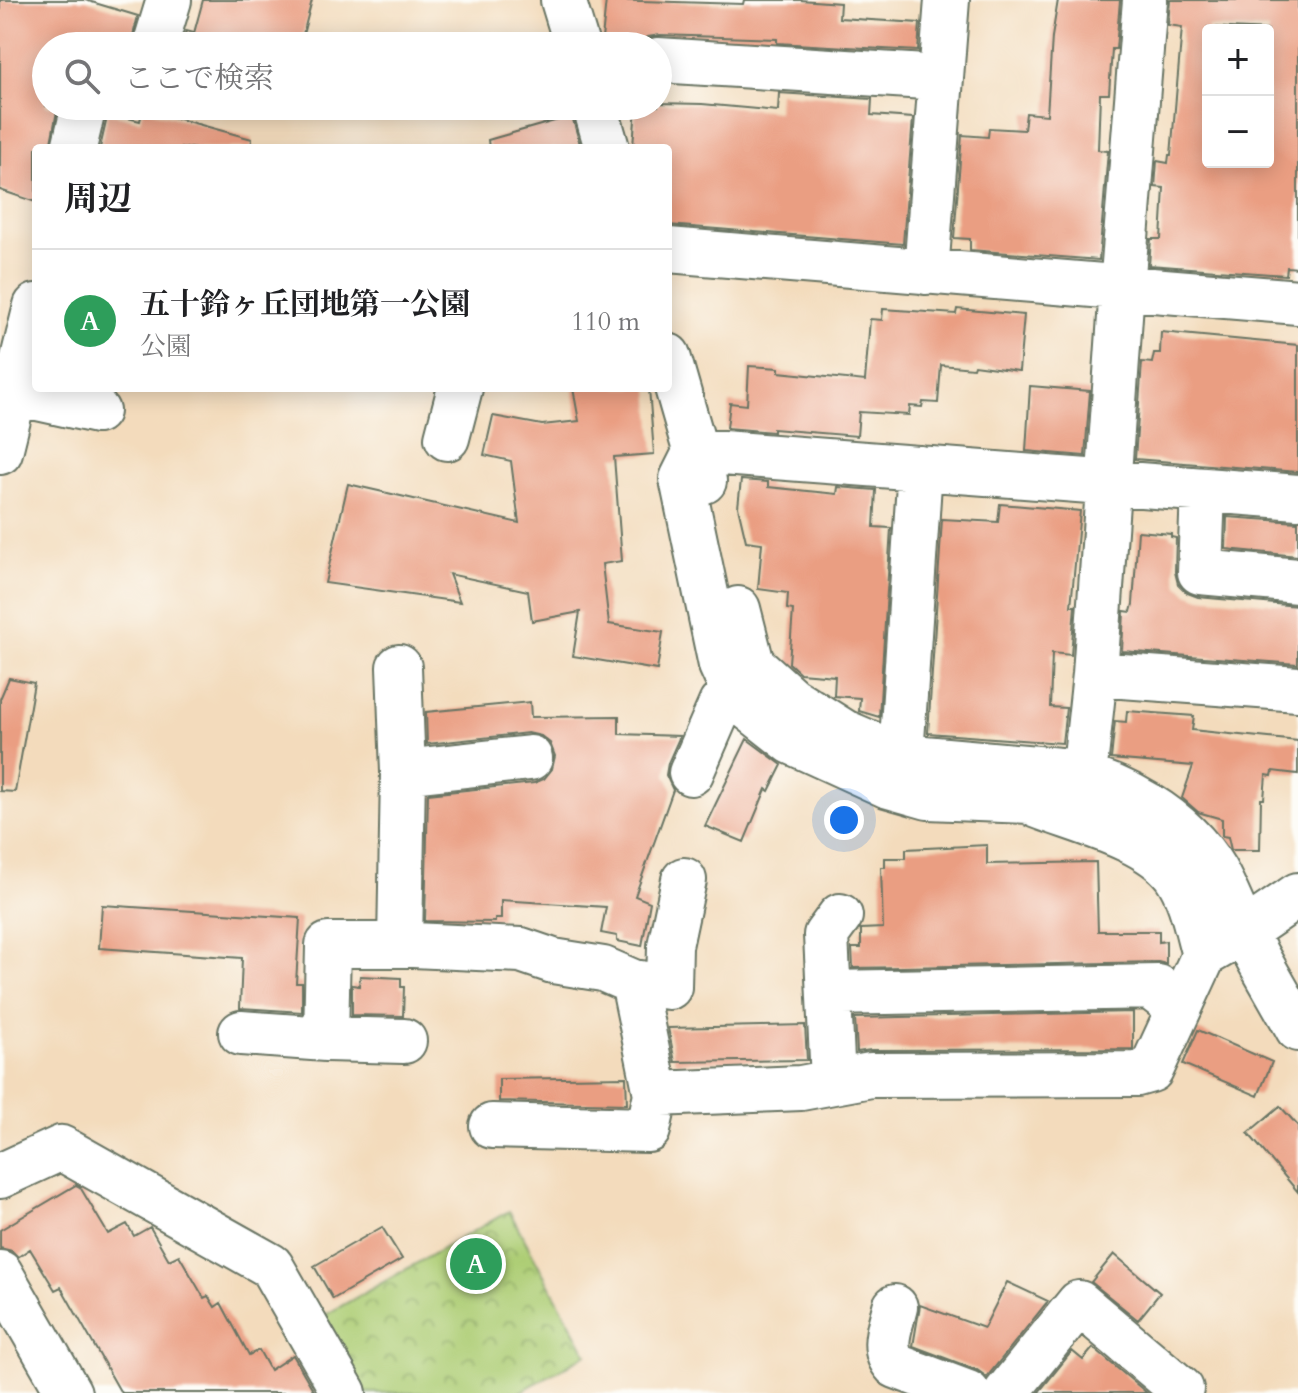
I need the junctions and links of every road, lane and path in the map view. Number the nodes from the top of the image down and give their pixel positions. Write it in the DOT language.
graph roads {
  1 [pos="169,0"];
  2 [pos="563,0"];
  3 [pos="947,0"];
  4 [pos="1145,0"];
  5 [pos="159,32"];
  6 [pos="573,32"];
  7 [pos="672,61"];
  8 [pos="941,78"];
  9 [pos="81,120"];
  10 [pos="599,120"];
  11 [pos="75,144"];
  12 [pos="606,144"];
  13 [pos="672,250"];
  14 [pos="926,272"];
  15 [pos="1122,288"];
  16 [pos="1298,302"];
  17 [pos="26,330"];
  18 [pos="672,370"];
  19 [pos="459,392"];
  20 [pos="15,393"];
  21 [pos="97,411"];
  22 [pos="447,438"];
  23 [pos="696,451"];
  24 [pos="0,452"];
  25 [pos="920,468"];
  26 [pos="1109,483"];
  27 [pos="1203,490"];
  28 [pos="1298,497"];
  29 [pos="1298,581"];
  30 [pos="399,667"];
  31 [pos="1095,674"];
  32 [pos="1298,689"];
  33 [pos="734,695"];
  34 [pos="901,756"];
  35 [pos="530,758"];
  36 [pos="403,772"];
  37 [pos="691,773"];
  38 [pos="1084,776"];
  39 [pos="684,880"];
  40 [pos="1298,895"];
  41 [pos="840,916"];
  42 [pos="1244,932"];
  43 [pos="400,945"];
  44 [pos="1204,955"];
  45 [pos="633,982"];
  46 [pos="829,993"];
  47 [pos="1179,1009"];
  48 [pos="1298,1029"];
  49 [pos="241,1033"];
  50 [pos="326,1039"];
  51 [pos="404,1041"];
  52 [pos="833,1081"];
  53 [pos="656,1094"];
  54 [pos="492,1126"];
  55 [pos="0,1176"];
  56 [pos="0,1273"];
  57 [pos="895,1307"];
  58 [pos="955,1391"];
  59 [pos="69,1393"];
  60 [pos="344,1393"];
  61 [pos="1006,1393"];
  62 [pos="1178,1393"];
  1 -- 5 [label="street"];
  2 -- 6 [label="street"];
  3 -- 8 [label="street"];
  4 -- 15 [label="street"];
  7 -- 8 [label="street"];
  8 -- 14 [label="street"];
  9 -- 11 [label="street"];
  10 -- 12 [label="street"];
  13 -- 14 [label="street"];
  14 -- 15 [label="street"];
  15 -- 16 [label="street"];
  15 -- 26 [label="street"];
  17 -- 20 [label="street"];
  18 -- 23 [label="street"];
  19 -- 22 [label="street"];
  20 -- 21 [label="street"];
  20 -- 24 [label="street"];
  23 -- 25 [label="street"];
  23 -- 33 [label="street"];
  23 -- 34 [label="street"];
  25 -- 26 [label="street"];
  25 -- 34 [label="street"];
  26 -- 27 [label="street"];
  26 -- 31 [label="street"];
  27 -- 28 [label="street"];
  27 -- 29 [label="street"];
  30 -- 36 [label="street"];
  31 -- 32 [label="street"];
  31 -- 38 [label="street"];
  33 -- 37 [label="street"];
  33 -- 44 [label="street"];
  34 -- 38 [label="street"];
  35 -- 36 [label="street"];
  36 -- 43 [label="street"];
  38 -- 42 [label="street"];
  39 -- 45 [label="street"];
  40 -- 42 [label="street"];
  41 -- 46 [label="street"];
  42 -- 44 [label="street"];
  42 -- 48 [label="street"];
  43 -- 45 [label="street"];
  43 -- 50 [label="street"];
  44 -- 47 [label="street"];
  45 -- 53 [label="street"];
  46 -- 47 [label="street"];
  46 -- 52 [label="street"];
  47 -- 52 [label="street"];
  49 -- 50 [label="street"];
  50 -- 51 [label="street"];
  52 -- 53 [label="street"];
  53 -- 54 [label="street"];
  55 -- 60 [label="street"];
  56 -- 59 [label="street"];
  57 -- 58 [label="street"];
  61 -- 62 [label="street"];
}
